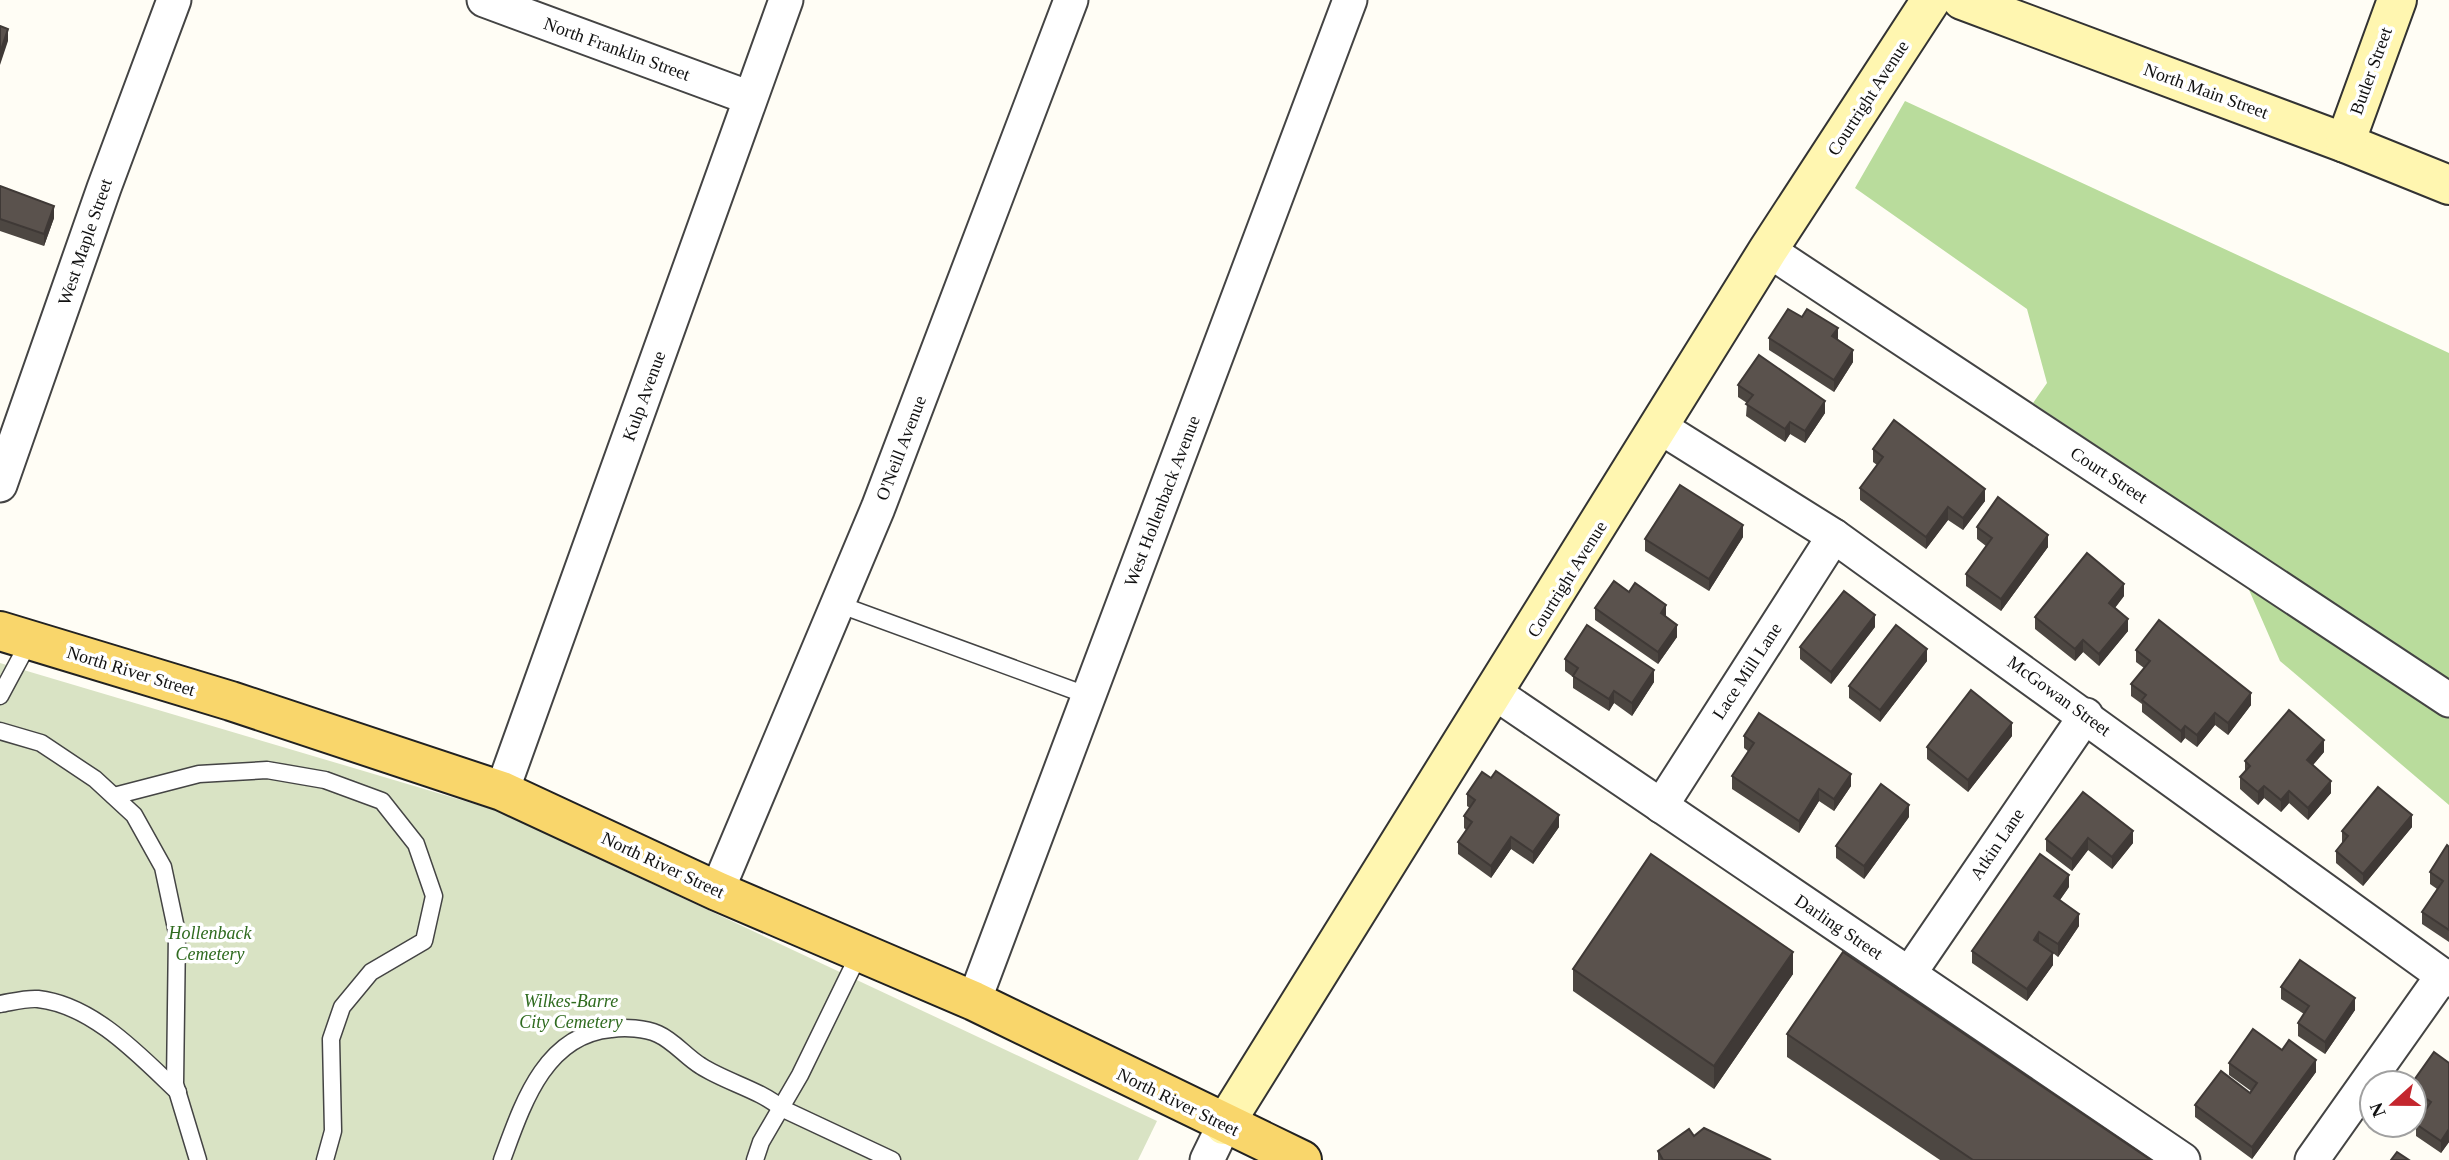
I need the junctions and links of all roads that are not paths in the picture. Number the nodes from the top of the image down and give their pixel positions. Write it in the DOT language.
graph roads {
  1 [pos="174,0"];
  2 [pos="484,0"];
  3 [pos="786,0"];
  4 [pos="1070,0"];
  5 [pos="1350,0"];
  6 [pos="1931,0"];
  7 [pos="1962,0"];
  8 [pos="2397,0"];
  9 [pos="750,98"];
  10 [pos="2345,143"];
  11 [pos="2449,185"];
  12 [pos="1769,250"];
  13 [pos="1660,427"];
  14 [pos="0,485"];
  15 [pos="1834,536"];
  16 [pos="838,604"];
  17 [pos="15,635"];
  18 [pos="1495,693"];
  19 [pos="0,696"];
  20 [pos="1089,696"];
  21 [pos="2449,700"];
  22 [pos="2085,715"];
  23 [pos="0,731"];
  24 [pos="502,791"];
  25 [pos="114,796"];
  26 [pos="1661,806"];
  27 [pos="717,891"];
  28 [pos="860,953"];
  29 [pos="1909,974"];
  30 [pos="2446,977"];
  31 [pos="974,1002"];
  32 [pos="0,1004"];
  33 [pos="178,1092"];
  34 [pos="781,1108"];
  35 [pos="1224,1125"];
  36 [pos="198,1160"];
  37 [pos="325,1160"];
  38 [pos="502,1160"];
  39 [pos="755,1160"];
  40 [pos="892,1160"];
  41 [pos="1207,1160"];
  42 [pos="1302,1160"];
  43 [pos="2183,1160"];
  44 [pos="2312,1160"];
  1 -- 14 [label="street, West Maple Street"];
  2 -- 9 [label="street, North Franklin Street"];
  3 -- 9 [label="street, Kulp Avenue"];
  4 -- 16 [label="street, O'Neill Avenue"];
  5 -- 20 [label="street, West Hollenback Avenue"];
  6 -- 12 [label="main road, Courtright Avenue"];
  7 -- 10 [label="main road, North Main Street"];
  8 -- 10 [label="main road, Butler Street"];
  9 -- 24 [label="street, Kulp Avenue"];
  10 -- 11 [label="main road, North Main Street"];
  12 -- 13 [label="main road, Courtright Avenue"];
  12 -- 21 [label="street, Court Street"];
  13 -- 15 [label="street, McGowan Street"];
  13 -- 18 [label="main road, Courtright Avenue"];
  15 -- 22 [label="street, McGowan Street"];
  15 -- 26 [label="street, Lace Mill Lane"];
  16 -- 20 [label="lane"];
  16 -- 27 [label="street, O'Neill Avenue"];
  17 -- 19 [label="lane"];
  17 -- 24 [label="main road, North River Street"];
  18 -- 26 [label="street, Darling Street"];
  18 -- 35 [label="main road, Courtright Avenue"];
  20 -- 31 [label="street, West Hollenback Avenue"];
  22 -- 29 [label="street, Atkin Lane"];
  22 -- 30 [label="street, McGowan Street"];
  23 -- 25 [label="lane"];
  24 -- 27 [label="main road, North River Street"];
  25 -- 33 [label="lane"];
  25 -- 37 [label="lane"];
  26 -- 29 [label="street, Darling Street"];
  27 -- 28 [label="main road, North River Street"];
  28 -- 31 [label="main road, North River Street"];
  28 -- 34 [label="lane"];
  29 -- 43 [label="street, Darling Street"];
  30 -- 44 [label="street"];
  31 -- 35 [label="main road, North River Street"];
  32 -- 33 [label="lane"];
  33 -- 36 [label="lane"];
  34 -- 38 [label="lane"];
  34 -- 39 [label="lane"];
  34 -- 40 [label="lane"];
  35 -- 41 [label="street, Courtright Avenue"];
  35 -- 42 [label="main road, North River Street"];
}
